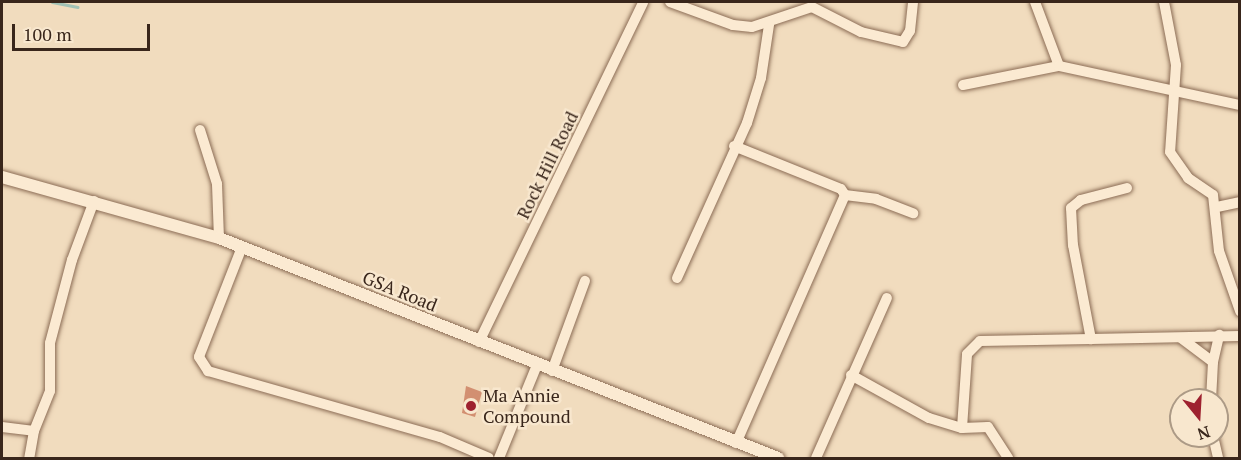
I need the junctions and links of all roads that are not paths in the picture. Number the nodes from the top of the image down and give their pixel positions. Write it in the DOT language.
graph roads {
  1 [pos="643,2"];
  2 [pos="670,2"];
  3 [pos="913,2"];
  4 [pos="1035,2"];
  5 [pos="1164,2"];
  6 [pos="815,4"];
  7 [pos="769,25"];
  8 [pos="1059,66"];
  9 [pos="963,85"];
  10 [pos="1172,88"];
  11 [pos="1239,105"];
  12 [pos="200,130"];
  13 [pos="734,146"];
  14 [pos="2,177"];
  15 [pos="1127,188"];
  16 [pos="845,195"];
  17 [pos="94,201"];
  18 [pos="1239,202"];
  19 [pos="1217,207"];
  20 [pos="913,213"];
  21 [pos="219,238"];
  22 [pos="242,247"];
  23 [pos="677,278"];
  24 [pos="585,281"];
  25 [pos="888,298"];
  26 [pos="1239,311"];
  27 [pos="1219,335"];
  28 [pos="1239,336"];
  29 [pos="1181,338"];
  30 [pos="1091,339"];
  31 [pos="479,342"];
  32 [pos="1213,362"];
  33 [pos="537,365"];
  34 [pos="552,371"];
  35 [pos="851,375"];
  36 [pos="1212,388"];
  37 [pos="2,427"];
  38 [pos="962,428"];
  39 [pos="34,431"];
  40 [pos="736,443"];
  41 [pos="29,459"];
  42 [pos="489,459"];
  43 [pos="499,459"];
  44 [pos="778,459"];
  45 [pos="816,459"];
  46 [pos="1008,459"];
  1 -- 31 [label="street, Rock Hill Road"];
  2 -- 7 [label="street"];
  3 -- 6 [label="street"];
  4 -- 8 [label="street"];
  5 -- 10 [label="street"];
  6 -- 7 [label="street"];
  7 -- 13 [label="street"];
  8 -- 9 [label="street"];
  8 -- 10 [label="street"];
  10 -- 11 [label="street"];
  10 -- 19 [label="street"];
  12 -- 21 [label="street"];
  13 -- 16 [label="street"];
  13 -- 23 [label="street"];
  14 -- 17 [label="street, GSA Road"];
  15 -- 30 [label="street"];
  16 -- 20 [label="street"];
  16 -- 40 [label="street"];
  17 -- 21 [label="street, GSA Road"];
  17 -- 39 [label="street"];
  18 -- 19 [label="street"];
  19 -- 26 [label="street"];
  21 -- 22 [label="street, GSA Road"];
  22 -- 31 [label="street, GSA Road"];
  22 -- 42 [label="street"];
  24 -- 34 [label="street"];
  25 -- 35 [label="street"];
  27 -- 28 [label="street"];
  27 -- 29 [label="street"];
  27 -- 32 [label="street"];
  29 -- 30 [label="street"];
  29 -- 32 [label="street"];
  30 -- 38 [label="street"];
  31 -- 33 [label="street, GSA Road"];
  32 -- 36 [label="street"];
  33 -- 34 [label="street, GSA Road"];
  33 -- 43 [label="street"];
  34 -- 40 [label="street, GSA Road"];
  35 -- 38 [label="street"];
  35 -- 45 [label="street"];
  37 -- 39 [label="street"];
  38 -- 46 [label="street"];
  39 -- 41 [label="street"];
  40 -- 44 [label="street, GSA Road"];
}
